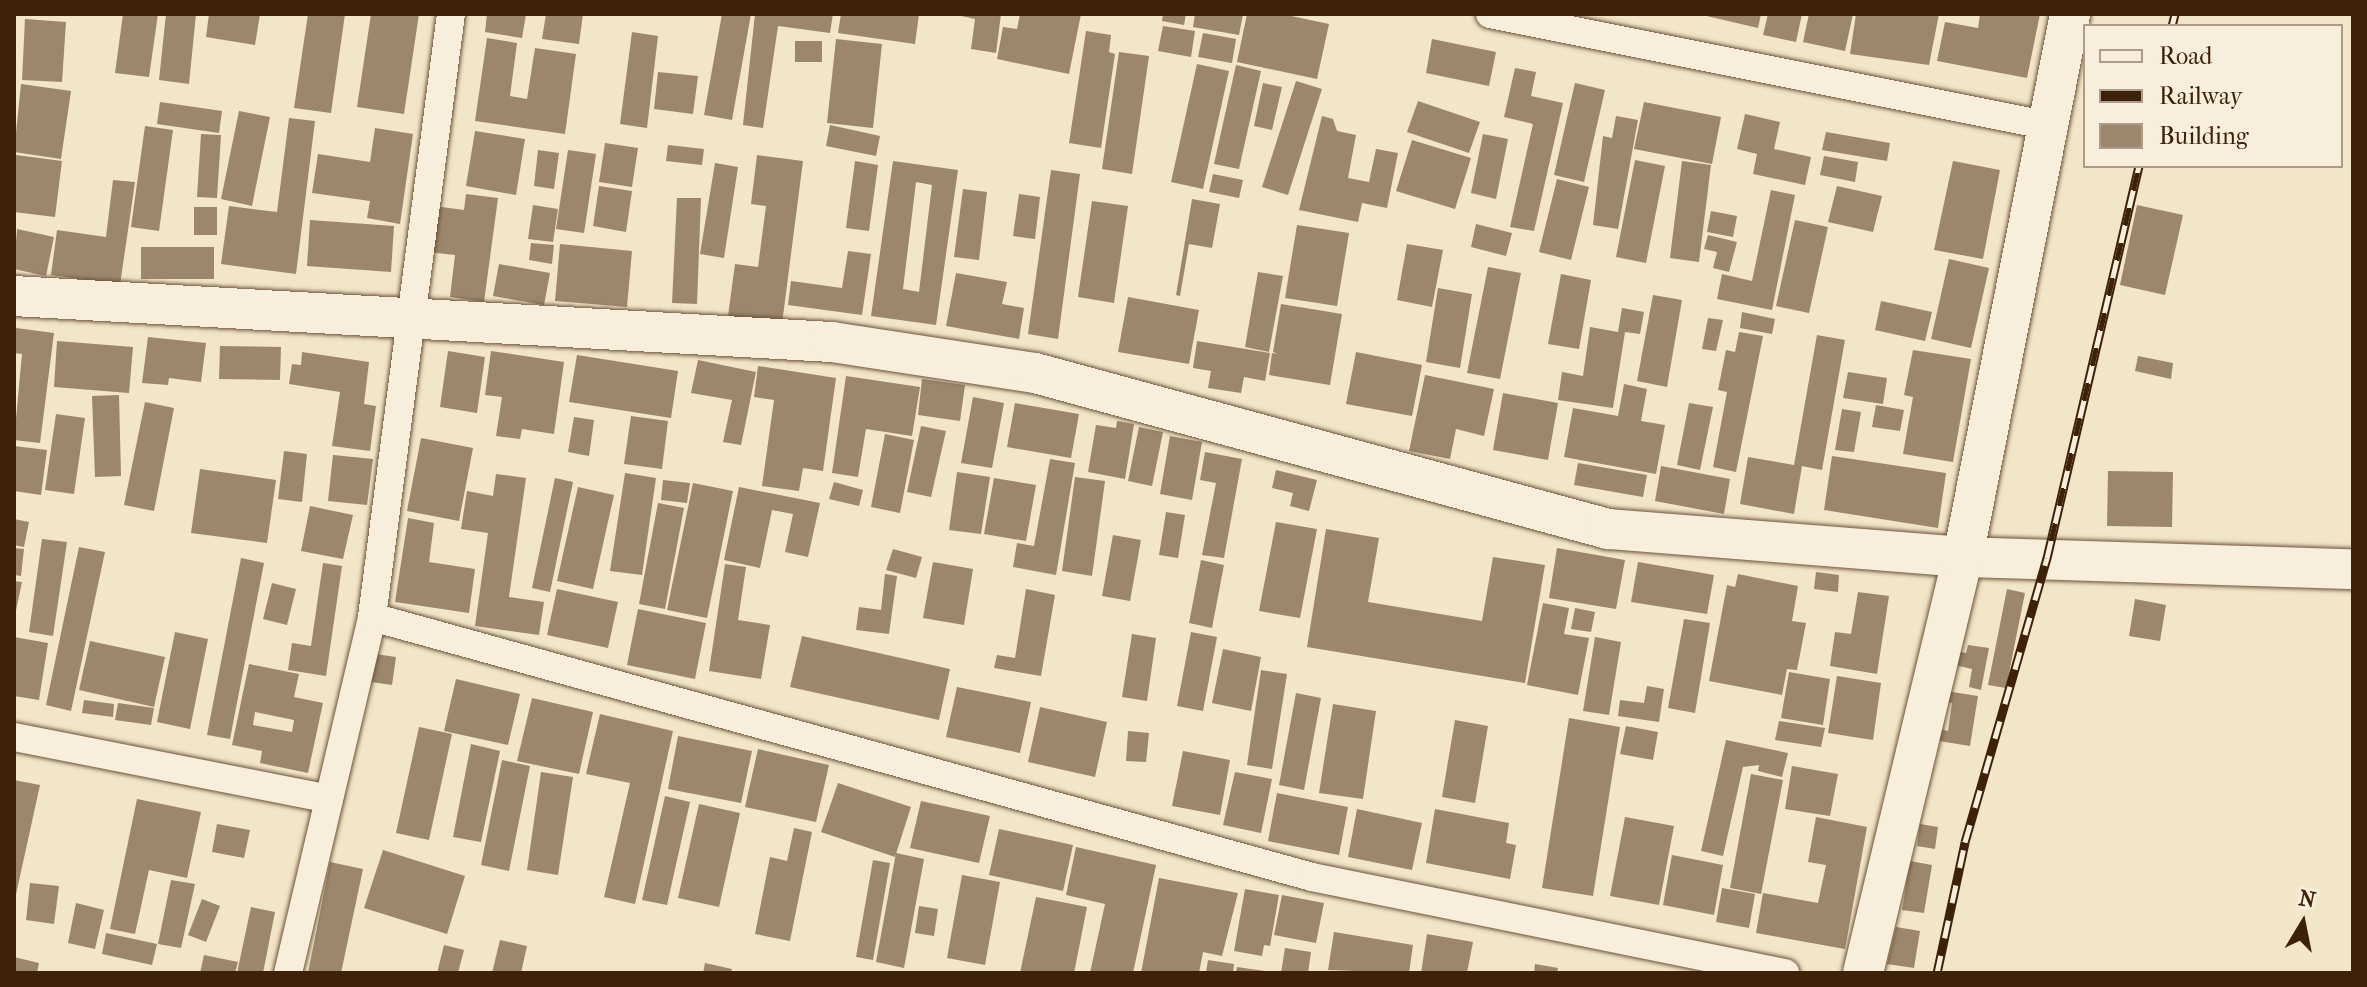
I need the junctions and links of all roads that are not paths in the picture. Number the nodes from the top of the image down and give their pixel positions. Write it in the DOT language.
graph roads {
  1 [pos="451,14"];
  2 [pos="1490,14"];
  3 [pos="2070,14"];
  4 [pos="2045,125"];
  5 [pos="14,296"];
  6 [pos="410,318"];
  7 [pos="1963,557"];
  8 [pos="2353,569"];
  9 [pos="372,617"];
  10 [pos="14,737"];
  11 [pos="329,799"];
  12 [pos="288,973"];
  13 [pos="1785,973"];
  14 [pos="1863,973"];
  1 -- 6 [label="street"];
  2 -- 4 [label="street"];
  3 -- 4 [label="main road"];
  4 -- 7 [label="main road"];
  5 -- 6 [label="main road"];
  6 -- 7 [label="main road"];
  6 -- 9 [label="street"];
  7 -- 8 [label="main road"];
  7 -- 14 [label="main road"];
  9 -- 11 [label="street"];
  9 -- 13 [label="street"];
  10 -- 11 [label="street"];
  11 -- 12 [label="street"];
}
